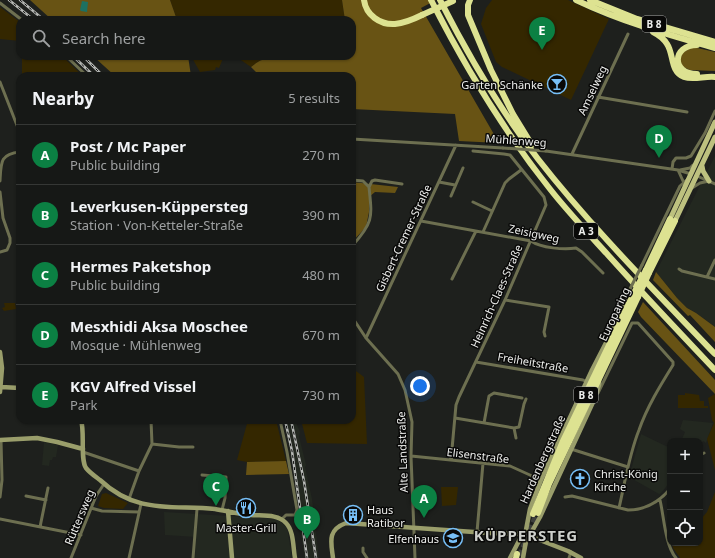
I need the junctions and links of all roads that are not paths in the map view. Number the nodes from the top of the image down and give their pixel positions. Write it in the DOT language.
graph roads {
  1 [pos="364,0"];
  2 [pos="368,0"];
  3 [pos="431,0"];
  4 [pos="440,0"];
  5 [pos="451,0"];
  6 [pos="470,0"];
  7 [pos="576,0"];
  8 [pos="590,0"];
  9 [pos="0,3"];
  10 [pos="421,14"];
  11 [pos="17,16"];
  12 [pos="649,28"];
  13 [pos="628,34"];
  14 [pos="715,42"];
  15 [pos="705,45"];
  16 [pos="715,48"];
  17 [pos="70,60"];
  18 [pos="83,72"];
  19 [pos="715,73"];
  20 [pos="715,77"];
  21 [pos="0,82"];
  22 [pos="598,97"];
  23 [pos="715,111"];
  24 [pos="687,112"];
  25 [pos="715,122"];
  26 [pos="16,123"];
  27 [pos="715,137"];
  28 [pos="356,139"];
  29 [pos="456,145"];
  30 [pos="473,151"];
  31 [pos="16,152"];
  32 [pos="504,154"];
  33 [pos="572,154"];
  34 [pos="538,159"];
  35 [pos="699,164"];
  36 [pos="463,168"];
  37 [pos="672,169"];
  38 [pos="521,170"];
  39 [pos="678,170"];
  40 [pos="690,176"];
  41 [pos="697,176"];
  42 [pos="356,180"];
  43 [pos="0,181"];
  44 [pos="709,181"];
  45 [pos="439,182"];
  46 [pos="683,182"];
  47 [pos="402,184"];
  48 [pos="715,184"];
  49 [pos="455,185"];
  50 [pos="369,187"];
  51 [pos="684,188"];
  52 [pos="690,189"];
  53 [pos="0,192"];
  54 [pos="451,196"];
  55 [pos="473,202"];
  56 [pos="492,211"];
  57 [pos="672,220"];
  58 [pos="422,221"];
  59 [pos="476,231"];
  60 [pos="483,232"];
  61 [pos="531,241"];
  62 [pos="356,242"];
  63 [pos="0,252"];
  64 [pos="715,260"];
  65 [pos="679,269"];
  66 [pos="646,270"];
  67 [pos="603,273"];
  68 [pos="707,277"];
  69 [pos="452,279"];
  70 [pos="715,279"];
  71 [pos="634,292"];
  72 [pos="505,300"];
  73 [pos="356,323"];
  74 [pos="545,336"];
  75 [pos="366,338"];
  76 [pos="0,352"];
  77 [pos="715,354"];
  78 [pos="476,362"];
  79 [pos="715,370"];
  80 [pos="600,378"];
  81 [pos="587,382"];
  82 [pos="16,388"];
  83 [pos="0,390"];
  84 [pos="522,398"];
  85 [pos="526,399"];
  86 [pos="594,400"];
  87 [pos="455,418"];
  88 [pos="484,423"];
  89 [pos="82,424"];
  90 [pos="152,424"];
  91 [pos="281,424"];
  92 [pos="516,428"];
  93 [pos="516,438"];
  94 [pos="1,440"];
  95 [pos="152,444"];
  96 [pos="193,447"];
  97 [pos="571,449"];
  98 [pos="83,451"];
  99 [pos="411,456"];
  100 [pos="451,460"];
  101 [pos="483,463"];
  102 [pos="628,467"];
  103 [pos="139,471"];
  104 [pos="202,475"];
  105 [pos="541,480"];
  106 [pos="104,484"];
  107 [pos="48,488"];
  108 [pos="667,492"];
  109 [pos="26,496"];
  110 [pos="0,497"];
  111 [pos="565,497"];
  112 [pos="129,499"];
  113 [pos="46,500"];
  114 [pos="660,500"];
  115 [pos="141,504"];
  116 [pos="91,508"];
  117 [pos="618,508"];
  118 [pos="197,509"];
  119 [pos="225,511"];
  120 [pos="139,512"];
  121 [pos="0,519"];
  122 [pos="282,519"];
  123 [pos="40,527"];
  124 [pos="413,528"];
  125 [pos="526,530"];
  126 [pos="477,532"];
  127 [pos="81,535"];
  128 [pos="521,535"];
  129 [pos="531,535"];
  130 [pos="526,541"];
  131 [pos="363,548"];
  132 [pos="571,552"];
  133 [pos="519,557"];
  134 [pos="71,558"];
  135 [pos="128,558"];
  136 [pos="193,558"];
  137 [pos="232,558"];
  138 [pos="295,558"];
  139 [pos="333,558"];
  140 [pos="367,558"];
  141 [pos="415,558"];
  142 [pos="510,558"];
  143 [pos="569,558"];
  144 [pos="581,558"];
  145 [pos="676,558"];
  1 -- 10 [label="highway"];
  2 -- 10 [label="highway"];
  3 -- 79 [label="highway, A 3"];
  4 -- 34 [label="highway, A 3"];
  5 -- 10 [label="highway, bridge"];
  6 -- 34 [label="highway"];
  7 -- 12 [label="highway, B 8"];
  8 -- 14 [label="highway, B 8"];
  9 -- 11 [label="street"];
  12 -- 15 [label="highway"];
  12 -- 20 [label="highway, B 8"];
  13 -- 22 [label="street, Amselweg"];
  15 -- 16 [label="highway"];
  15 -- 19 [label="highway"];
  17 -- 18 [label="street"];
  21 -- 26 [label="street"];
  22 -- 24 [label="street"];
  22 -- 33 [label="street, Amselweg"];
  23 -- 37 [label="street"];
  25 -- 35 [label="main road, Europaring / B 8"];
  27 -- 35 [label="main road, Europaring / B 8"];
  28 -- 29 [label="street, Mühlenweg"];
  29 -- 33 [label="street, Mühlenweg, bridge"];
  29 -- 45 [label="street, Gisbert-Cremer-Straße"];
  30 -- 32 [label="street, Mühlenweg"];
  31 -- 43 [label="street"];
  32 -- 38 [label="street, Heinrich-Claes-Straße"];
  33 -- 37 [label="street, Mühlenweg"];
  34 -- 77 [label="highway, A 3"];
  35 -- 39 [label="street, Mühlenweg"];
  35 -- 40 [label="main road, Europaring / B 8"];
  35 -- 41 [label="main road, Europaring / B 8"];
  35 -- 44 [label="main road"];
  36 -- 49 [label="street"];
  37 -- 39 [label="street, Mühlenweg"];
  38 -- 56 [label="street"];
  38 -- 61 [label="street, Heinrich-Claes-Straße"];
  39 -- 40 [label="street, Mühlenweg"];
  39 -- 46 [label="street"];
  40 -- 41 [label="main road"];
  40 -- 46 [label="street"];
  40 -- 51 [label="main road, Europaring / B 8"];
  41 -- 44 [label="street"];
  41 -- 52 [label="main road, Europaring / B 8"];
  42 -- 50 [label="street"];
  44 -- 48 [label="street"];
  44 -- 52 [label="street"];
  45 -- 49 [label="street"];
  45 -- 58 [label="street, Gisbert-Cremer-Straße"];
  46 -- 51 [label="main road"];
  46 -- 66 [label="street"];
  47 -- 50 [label="street"];
  49 -- 54 [label="street"];
  50 -- 62 [label="street"];
  51 -- 57 [label="main road, Europaring / B 8"];
  52 -- 57 [label="main road, Europaring / B 8"];
  53 -- 63 [label="street"];
  55 -- 56 [label="street"];
  56 -- 60 [label="street"];
  57 -- 66 [label="highway, Europaring / B 8"];
  58 -- 59 [label="street, Zeisigweg"];
  58 -- 75 [label="street, Gisbert-Cremer-Straße"];
  59 -- 60 [label="street, Zeisigweg"];
  59 -- 69 [label="street"];
  60 -- 61 [label="street, Zeisigweg"];
  61 -- 67 [label="street, Zeisigweg"];
  61 -- 72 [label="street, Heinrich-Claes-Straße"];
  64 -- 68 [label="street"];
  65 -- 68 [label="street"];
  66 -- 71 [label="highway, Europaring / B 8, bridge"];
  68 -- 70 [label="street"];
  71 -- 80 [label="highway, Europaring / B 8"];
  71 -- 80 [label="highway, Europaring / B 8"];
  71 -- 81 [label="street, Hardenbergstraße"];
  72 -- 74 [label="street"];
  72 -- 78 [label="street, Heinrich-Claes-Straße"];
  73 -- 75 [label="street, Alte Landstraße"];
  75 -- 99 [label="street, Alte Landstraße"];
  76 -- 83 [label="street"];
  78 -- 81 [label="street, Freiheitstraße"];
  78 -- 87 [label="street, Heinrich-Claes-Straße"];
  80 -- 86 [label="street"];
  81 -- 105 [label="street, Hardenbergstraße"];
  82 -- 83 [label="street"];
  84 -- 88 [label="street"];
  85 -- 92 [label="street"];
  86 -- 97 [label="street"];
  86 -- 102 [label="street"];
  87 -- 88 [label="street"];
  87 -- 100 [label="street, Heinrich-Claes-Straße"];
  88 -- 92 [label="street"];
  89 -- 98 [label="street"];
  90 -- 95 [label="street"];
  91 -- 122 [label="street"];
  92 -- 93 [label="street"];
  94 -- 98 [label="street"];
  94 -- 110 [label="street"];
  95 -- 96 [label="street"];
  95 -- 103 [label="street"];
  97 -- 102 [label="street"];
  97 -- 129 [label="street"];
  98 -- 103 [label="street"];
  98 -- 106 [label="street"];
  99 -- 100 [label="street, Elisenstraße"];
  99 -- 124 [label="street, Alte Landstraße"];
  100 -- 101 [label="street, Elisenstraße"];
  101 -- 105 [label="street, Elisenstraße"];
  101 -- 126 [label="street"];
  102 -- 117 [label="street"];
  103 -- 112 [label="street"];
  104 -- 119 [label="street"];
  105 -- 125 [label="street, Hardenbergstraße"];
  106 -- 112 [label="street"];
  106 -- 116 [label="street, Rüttersweg"];
  107 -- 113 [label="street"];
  108 -- 114 [label="street"];
  109 -- 113 [label="street"];
  111 -- 117 [label="street"];
  112 -- 115 [label="street"];
  113 -- 123 [label="street"];
  114 -- 117 [label="street"];
  114 -- 145 [label="street"];
  115 -- 118 [label="street"];
  115 -- 120 [label="street"];
  116 -- 120 [label="street"];
  116 -- 127 [label="street, Rüttersweg"];
  118 -- 119 [label="street"];
  118 -- 136 [label="street"];
  119 -- 122 [label="street"];
  119 -- 137 [label="street"];
  120 -- 135 [label="street"];
  121 -- 123 [label="street"];
  122 -- 138 [label="street"];
  123 -- 127 [label="street"];
  124 -- 126 [label="street"];
  124 -- 139 [label="street"];
  124 -- 141 [label="street, Alte Landstraße"];
  125 -- 128 [label="street"];
  125 -- 129 [label="street"];
  126 -- 128 [label="street"];
  127 -- 134 [label="street, Rüttersweg"];
  128 -- 130 [label="street"];
  128 -- 142 [label="street"];
  129 -- 130 [label="street"];
  129 -- 132 [label="street"];
  130 -- 133 [label="street"];
  131 -- 140 [label="street"];
  132 -- 143 [label="street"];
  132 -- 144 [label="street"];
}
